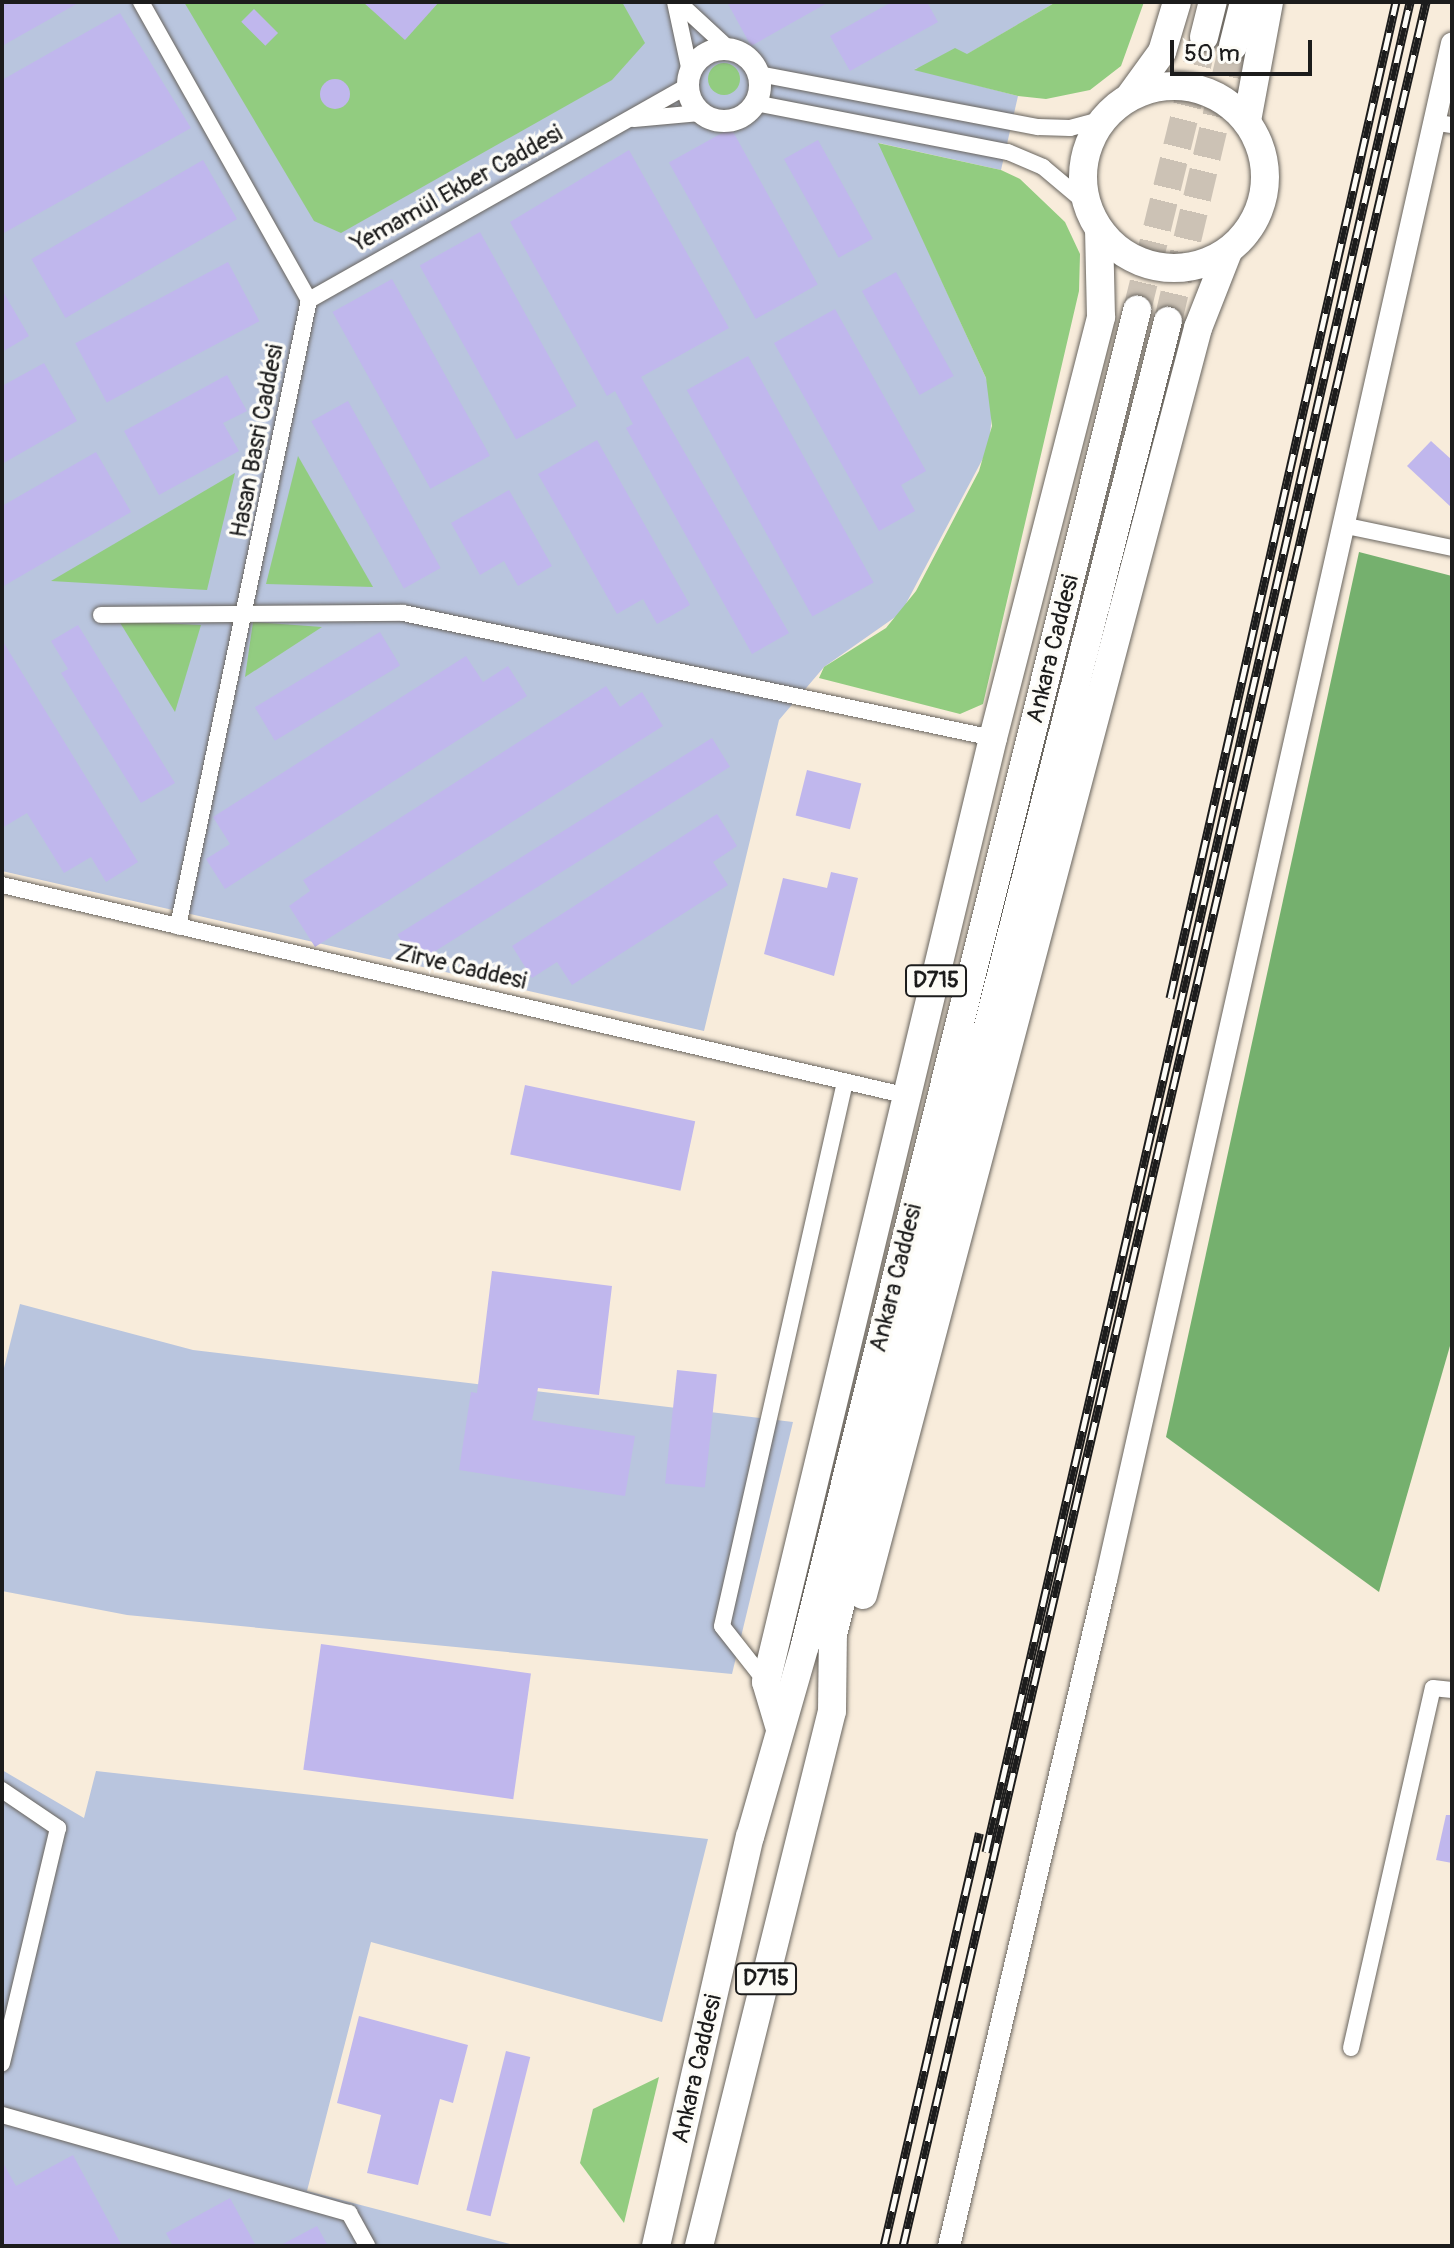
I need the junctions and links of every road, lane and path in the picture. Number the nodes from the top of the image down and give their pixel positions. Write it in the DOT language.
graph roads {
  1 [pos="141,2"];
  2 [pos="676,2"];
  3 [pos="1177,2"];
  4 [pos="1213,2"];
  5 [pos="1244,2"];
  6 [pos="1269,2"];
  7 [pos="1204,37"];
  8 [pos="1452,43"];
  9 [pos="1233,46"];
  10 [pos="728,48"];
  11 [pos="759,74"];
  12 [pos="688,79"];
  13 [pos="755,103"];
  14 [pos="1114,110"];
  15 [pos="700,113"];
  16 [pos="629,119"];
  17 [pos="1247,121"];
  18 [pos="1442,124"];
  19 [pos="1087,204"];
  20 [pos="1099,231"];
  21 [pos="1228,252"];
  22 [pos="309,300"];
  23 [pos="1137,310"];
  24 [pos="1168,321"];
  25 [pos="1342,525"];
  26 [pos="1452,548"];
  27 [pos="246,611"];
  28 [pos="101,615"];
  29 [pos="993,738"];
  30 [pos="2,885"];
  31 [pos="178,926"];
  32 [pos="845,1082"];
  33 [pos="908,1096"];
  34 [pos="766,1682"];
  35 [pos="1452,1690"];
  36 [pos="832,1711"];
  37 [pos="780,1729"];
  38 [pos="2,1790"];
  39 [pos="1351,2048"];
  40 [pos="2,2063"];
  41 [pos="2,2115"];
  42 [pos="367,2246"];
  43 [pos="656,2246"];
  44 [pos="699,2246"];
  45 [pos="949,2246"];
  1 -- 22 [label="street"];
  2 -- 10 [label="street"];
  2 -- 12 [label="street"];
  3 -- 14 [label="highway"];
  4 -- 7 [label="highway"];
  5 -- 9 [label="highway"];
  6 -- 17 [label="highway"];
  8 -- 18 [label="street"];
  10 -- 11 [label="street"];
  10 -- 12 [label="street"];
  11 -- 13 [label="street"];
  11 -- 14 [label="street"];
  12 -- 15 [label="street"];
  12 -- 16 [label="street, Yemamül Ekber Caddesi"];
  13 -- 15 [label="street"];
  13 -- 19 [label="street"];
  14 -- 17 [label="highway"];
  14 -- 19 [label="highway"];
  15 -- 16 [label="street, Yemamül Ekber Caddesi"];
  16 -- 22 [label="street, Yemamül Ekber Caddesi"];
  17 -- 21 [label="highway"];
  18 -- 25 [label="street"];
  19 -- 20 [label="highway"];
  20 -- 21 [label="highway"];
  20 -- 29 [label="highway, D715"];
  21 -- 36 [label="highway"];
  22 -- 27 [label="street, Hasan Basri Caddesi"];
  23 -- 37 [label="highway, Ankara Caddesi / D715"];
  24 -- 36 [label="highway, Ankara Caddesi / D715"];
  25 -- 26 [label="street"];
  25 -- 45 [label="street"];
  27 -- 28 [label="street"];
  27 -- 29 [label="street"];
  27 -- 31 [label="street, Hasan Basri Caddesi"];
  29 -- 33 [label="highway, D715"];
  30 -- 31 [label="street, Zirve Caddesi"];
  31 -- 32 [label="street, Zirve Caddesi"];
  32 -- 33 [label="street, Zirve Caddesi"];
  32 -- 34 [label="street"];
  33 -- 34 [label="highway, D715"];
  34 -- 37 [label="highway"];
  35 -- 39 [label="street"];
  36 -- 44 [label="highway, Ankara Caddesi / D715"];
  37 -- 43 [label="highway, Ankara Caddesi / D715"];
  38 -- 40 [label="street"];
  41 -- 42 [label="street"];
}
